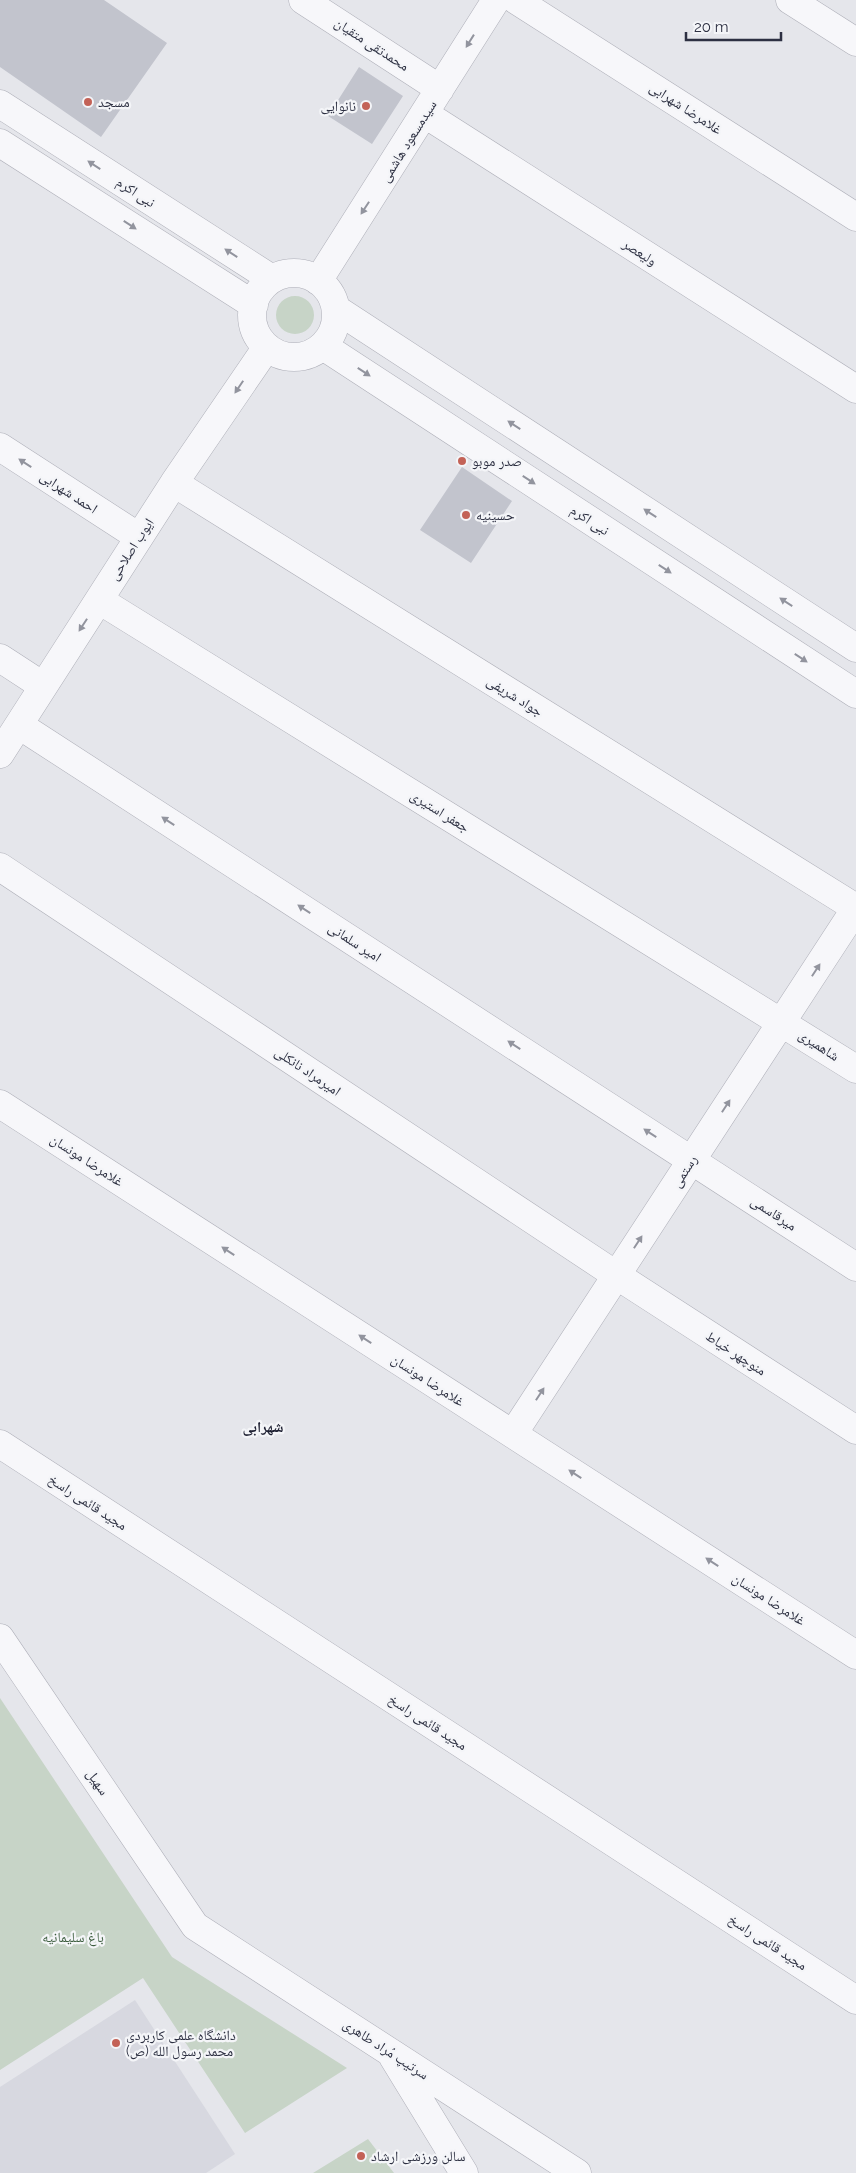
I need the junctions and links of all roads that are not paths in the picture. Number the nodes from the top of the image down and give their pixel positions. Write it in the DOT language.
graph roads {
  1 [pos="303,0"];
  2 [pos="496,0"];
  3 [pos="516,0"];
  4 [pos="790,0"];
  5 [pos="856,42"];
  6 [pos="440,89"];
  7 [pos="0,104"];
  8 [pos="425,114"];
  9 [pos="0,143"];
  10 [pos="856,217"];
  11 [pos="272,279"];
  12 [pos="318,281"];
  13 [pos="254,305"];
  14 [pos="336,309"];
  15 [pos="323,346"];
  16 [pos="267,347"];
  17 [pos="856,390"];
  18 [pos="0,447"];
  19 [pos="174,483"];
  20 [pos="139,537"];
  21 [pos="99,600"];
  22 [pos="856,648"];
  23 [pos="0,658"];
  24 [pos="43,686"];
  25 [pos="856,694"];
  26 [pos="19,725"];
  27 [pos="0,754"];
  28 [pos="0,867"];
  29 [pos="856,908"];
  30 [pos="782,1022"];
  31 [pos="856,1069"];
  32 [pos="0,1104"];
  33 [pos="691,1160"];
  34 [pos="856,1267"];
  35 [pos="616,1275"];
  36 [pos="856,1430"];
  37 [pos="513,1434"];
  38 [pos="0,1444"];
  39 [pos="0,1638"];
  40 [pos="856,1655"];
  41 [pos="195,1926"];
  42 [pos="856,2000"];
  43 [pos="390,2052"];
  44 [pos="464,2173"];
  45 [pos="577,2173"];
  1 -- 6 [label="street, محمدتقی متقیان"];
  2 -- 6 [label="street, سیدمسعود هاشمی, one-way"];
  3 -- 10 [label="street, غلامرضا شهرابی"];
  4 -- 5 [label="street"];
  6 -- 8 [label="street, سیدمسعود هاشمی"];
  11 -- 7 [label="street, نبی اکرم, one-way"];
  8 -- 12 [label="street, سیدمسعود هاشمی, one-way"];
  8 -- 17 [label="street, ولیعصر"];
  9 -- 13 [label="street, one-way"];
  11 -- 12 [label="street"];
  11 -- 13 [label="street"];
  12 -- 14 [label="street"];
  13 -- 16 [label="street"];
  14 -- 15 [label="street"];
  22 -- 14 [label="street, one-way"];
  15 -- 16 [label="street"];
  15 -- 25 [label="street, نبی اکرم, one-way"];
  16 -- 19 [label="street, ایوب اصلاحی, one-way"];
  20 -- 18 [label="street, احمد شهرابی, one-way"];
  19 -- 20 [label="street, ایوب اصلاحی"];
  19 -- 29 [label="street, جواد شریفی"];
  20 -- 21 [label="street, ایوب اصلاحی"];
  21 -- 24 [label="street, ایوب اصلاحی, one-way"];
  21 -- 30 [label="street, جعفر استیری"];
  23 -- 24 [label="street"];
  24 -- 26 [label="street, ایوب اصلاحی"];
  26 -- 27 [label="street, ایوب اصلاحی"];
  33 -- 26 [label="street, امیر سلمانی, one-way"];
  28 -- 35 [label="street, امیرمراد نانکلی"];
  30 -- 29 [label="street, رستمی, one-way"];
  30 -- 31 [label="street, شاهمیری"];
  33 -- 30 [label="street, رستمی, one-way"];
  37 -- 32 [label="street, غلامرضا مونسان, one-way"];
  33 -- 34 [label="street, میرقاسمی"];
  35 -- 33 [label="street, رستمی, one-way"];
  35 -- 36 [label="street, منوچهر خیاط"];
  37 -- 35 [label="street, رستمی, one-way"];
  40 -- 37 [label="street, غلامرضا مونسان, one-way"];
  38 -- 42 [label="street, مجید قائمی راسخ"];
  39 -- 41 [label="street, سهیل"];
  41 -- 43 [label="street, سرتیپ مُراد طاهری"];
  43 -- 44 [label="street"];
  43 -- 45 [label="street, سرتیپ مُراد طاهری"];
}
